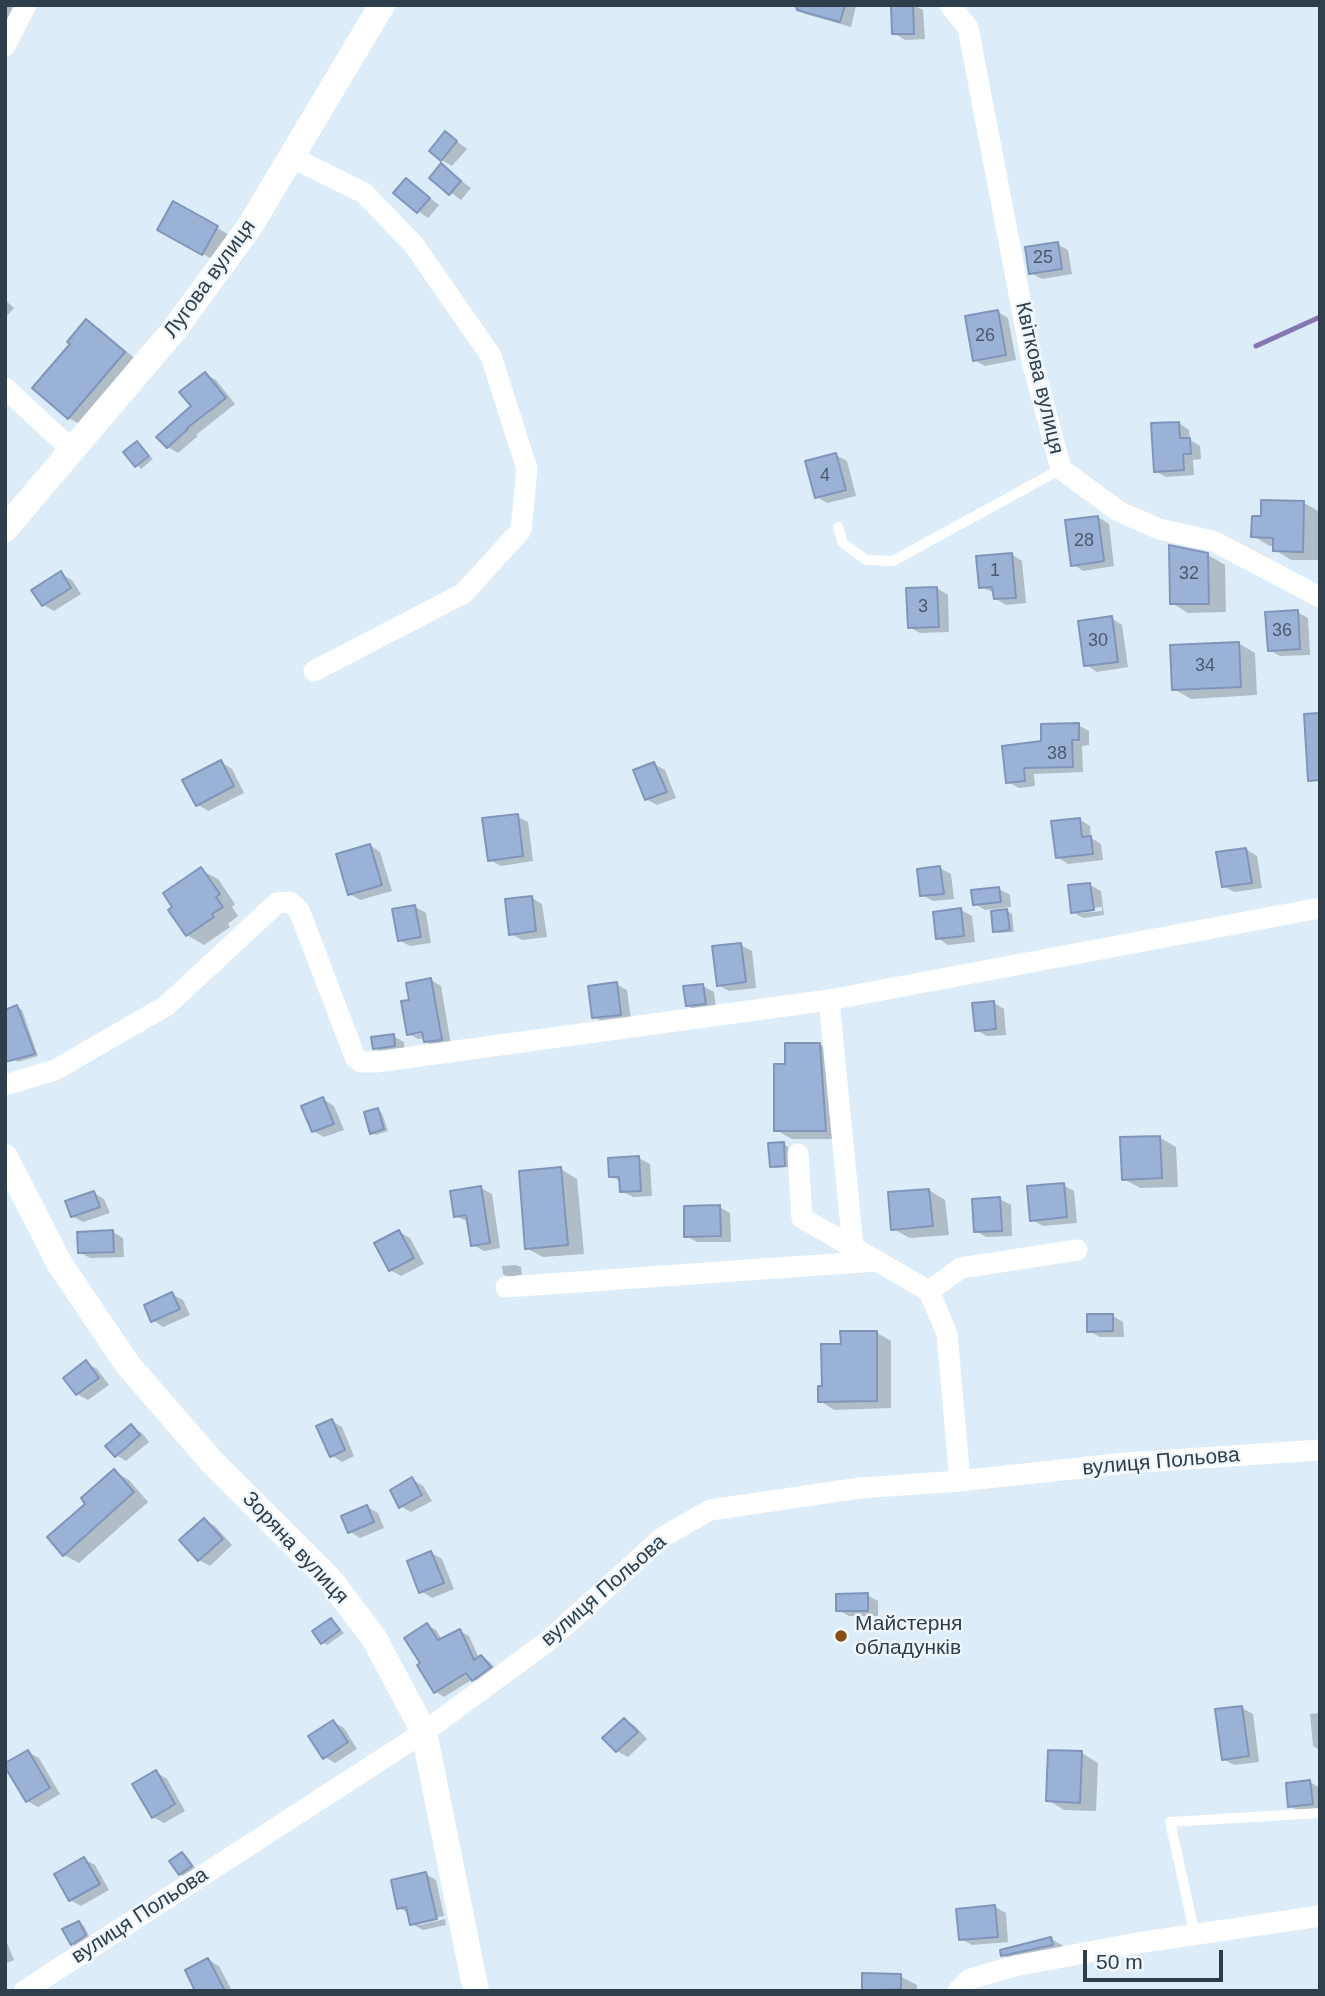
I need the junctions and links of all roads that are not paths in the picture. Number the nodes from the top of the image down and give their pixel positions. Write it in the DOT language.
graph roads {
  1 [pos="26,5"];
  2 [pos="382,5"];
  3 [pos="950,5"];
  4 [pos="5,46"];
  5 [pos="291,157"];
  6 [pos="5,387"];
  7 [pos="72,450"];
  8 [pos="1061,469"];
  9 [pos="838,527"];
  10 [pos="5,529"];
  11 [pos="1320,597"];
  12 [pos="314,671"];
  13 [pos="1320,908"];
  14 [pos="829,1000"];
  15 [pos="5,1085"];
  16 [pos="798,1154"];
  17 [pos="5,1157"];
  18 [pos="853,1247"];
  19 [pos="1077,1250"];
  20 [pos="877,1261"];
  21 [pos="506,1287"];
  22 [pos="929,1291"];
  23 [pos="1320,1450"];
  24 [pos="960,1481"];
  25 [pos="424,1732"];
  26 [pos="1320,1813"];
  27 [pos="1320,1916"];
  28 [pos="1195,1935"];
  29 [pos="24,1991"];
  30 [pos="476,1991"];
  31 [pos="958,1991"];
  1 -- 4 [label="street"];
  2 -- 5 [label="street, Лугова вулиця"];
  3 -- 8 [label="street, Квіткова вулиця"];
  5 -- 7 [label="street, Лугова вулиця"];
  5 -- 12 [label="street"];
  6 -- 7 [label="street"];
  7 -- 10 [label="street, Лугова вулиця"];
  8 -- 9 [label="lane"];
  8 -- 11 [label="street, Квіткова вулиця"];
  13 -- 14 [label="street"];
  14 -- 15 [label="street"];
  14 -- 18 [label="street"];
  16 -- 18 [label="street"];
  17 -- 25 [label="street, Зоряна вулиця"];
  18 -- 20 [label="street"];
  19 -- 22 [label="street"];
  20 -- 21 [label="street"];
  20 -- 22 [label="street"];
  22 -- 24 [label="street"];
  23 -- 24 [label="street, вулиця Польова"];
  24 -- 25 [label="street, вулиця Польова"];
  25 -- 29 [label="street, вулиця Польова"];
  25 -- 30 [label="street, Зоряна вулиця"];
  26 -- 28 [label="lane"];
  27 -- 28 [label="street"];
  28 -- 31 [label="street"];
}
